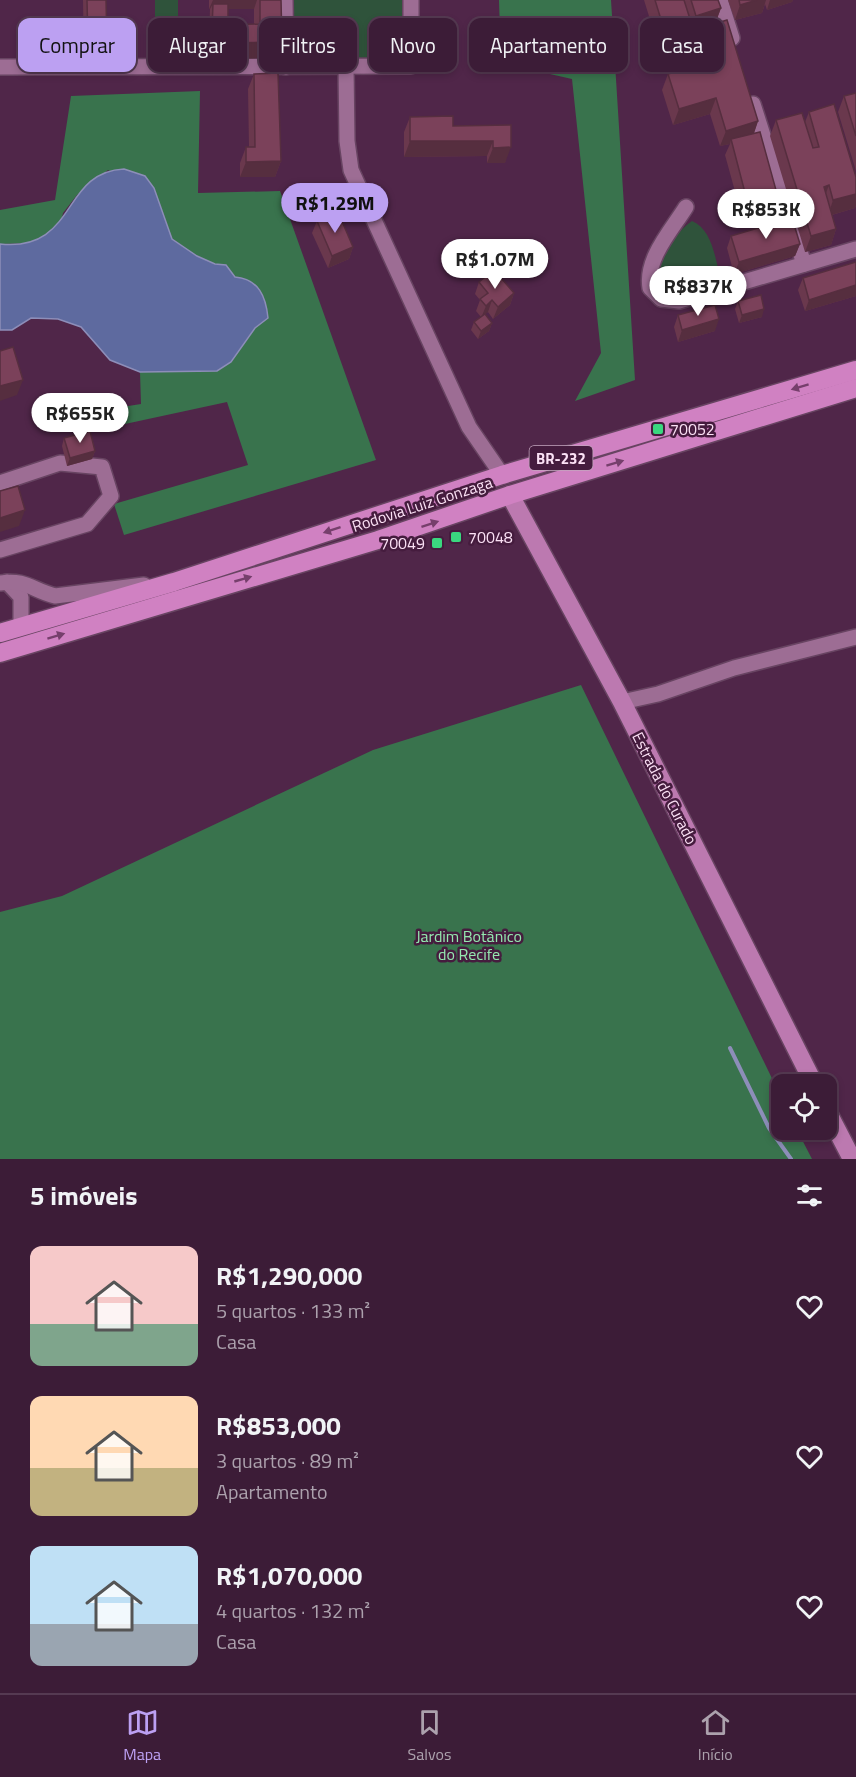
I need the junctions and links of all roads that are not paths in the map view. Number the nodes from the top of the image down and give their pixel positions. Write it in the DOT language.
graph roads {
  1 [pos="285,0"];
  2 [pos="411,0"];
  3 [pos="720,0"];
  4 [pos="285,18"];
  5 [pos="737,55"];
  6 [pos="0,67"];
  7 [pos="259,67"];
  8 [pos="357,67"];
  9 [pos="346,72"];
  10 [pos="748,88"];
  11 [pos="686,207"];
  12 [pos="856,249"];
  13 [pos="804,264"];
  14 [pos="856,370"];
  15 [pos="856,388"];
  16 [pos="502,476"];
  17 [pos="0,483"];
  18 [pos="510,495"];
  19 [pos="0,550"];
  20 [pos="3,582"];
  21 [pos="174,582"];
  22 [pos="21,627"];
  23 [pos="0,633"];
  24 [pos="856,637"];
  25 [pos="0,653"];
  26 [pos="622,702"];
  27 [pos="809,1074"];
  28 [pos="837,1130"];
  29 [pos="852,1159"];
  1 -- 4 [label="lane"];
  2 -- 8 [label="lane"];
  3 -- 5 [label="lane"];
  6 -- 7 [label="lane"];
  9 -- 16 [label="lane"];
  10 -- 13 [label="lane"];
  11 -- 13 [label="lane"];
  12 -- 13 [label="lane"];
  14 -- 16 [label="highway, Rodovia Luiz Gonzaga / BR-232, one-way"];
  18 -- 15 [label="highway, Rodovia Luiz Gonzaga / BR-232, one-way"];
  16 -- 21 [label="highway, Rodovia Luiz Gonzaga / BR-232, one-way"];
  17 -- 19 [label="lane"];
  25 -- 18 [label="highway, Rodovia Luiz Gonzaga / BR-232, one-way"];
  18 -- 26 [label="main road, Estrada do Curado"];
  20 -- 21 [label="lane"];
  20 -- 22 [label="lane"];
  21 -- 22 [label="highway, Rodovia Luiz Gonzaga / BR-232"];
  22 -- 23 [label="highway, Rodovia Luiz Gonzaga / BR-232"];
  24 -- 26 [label="lane"];
  26 -- 27 [label="main road, Estrada do Curado"];
  28 -- 29 [label="main road"];
}
